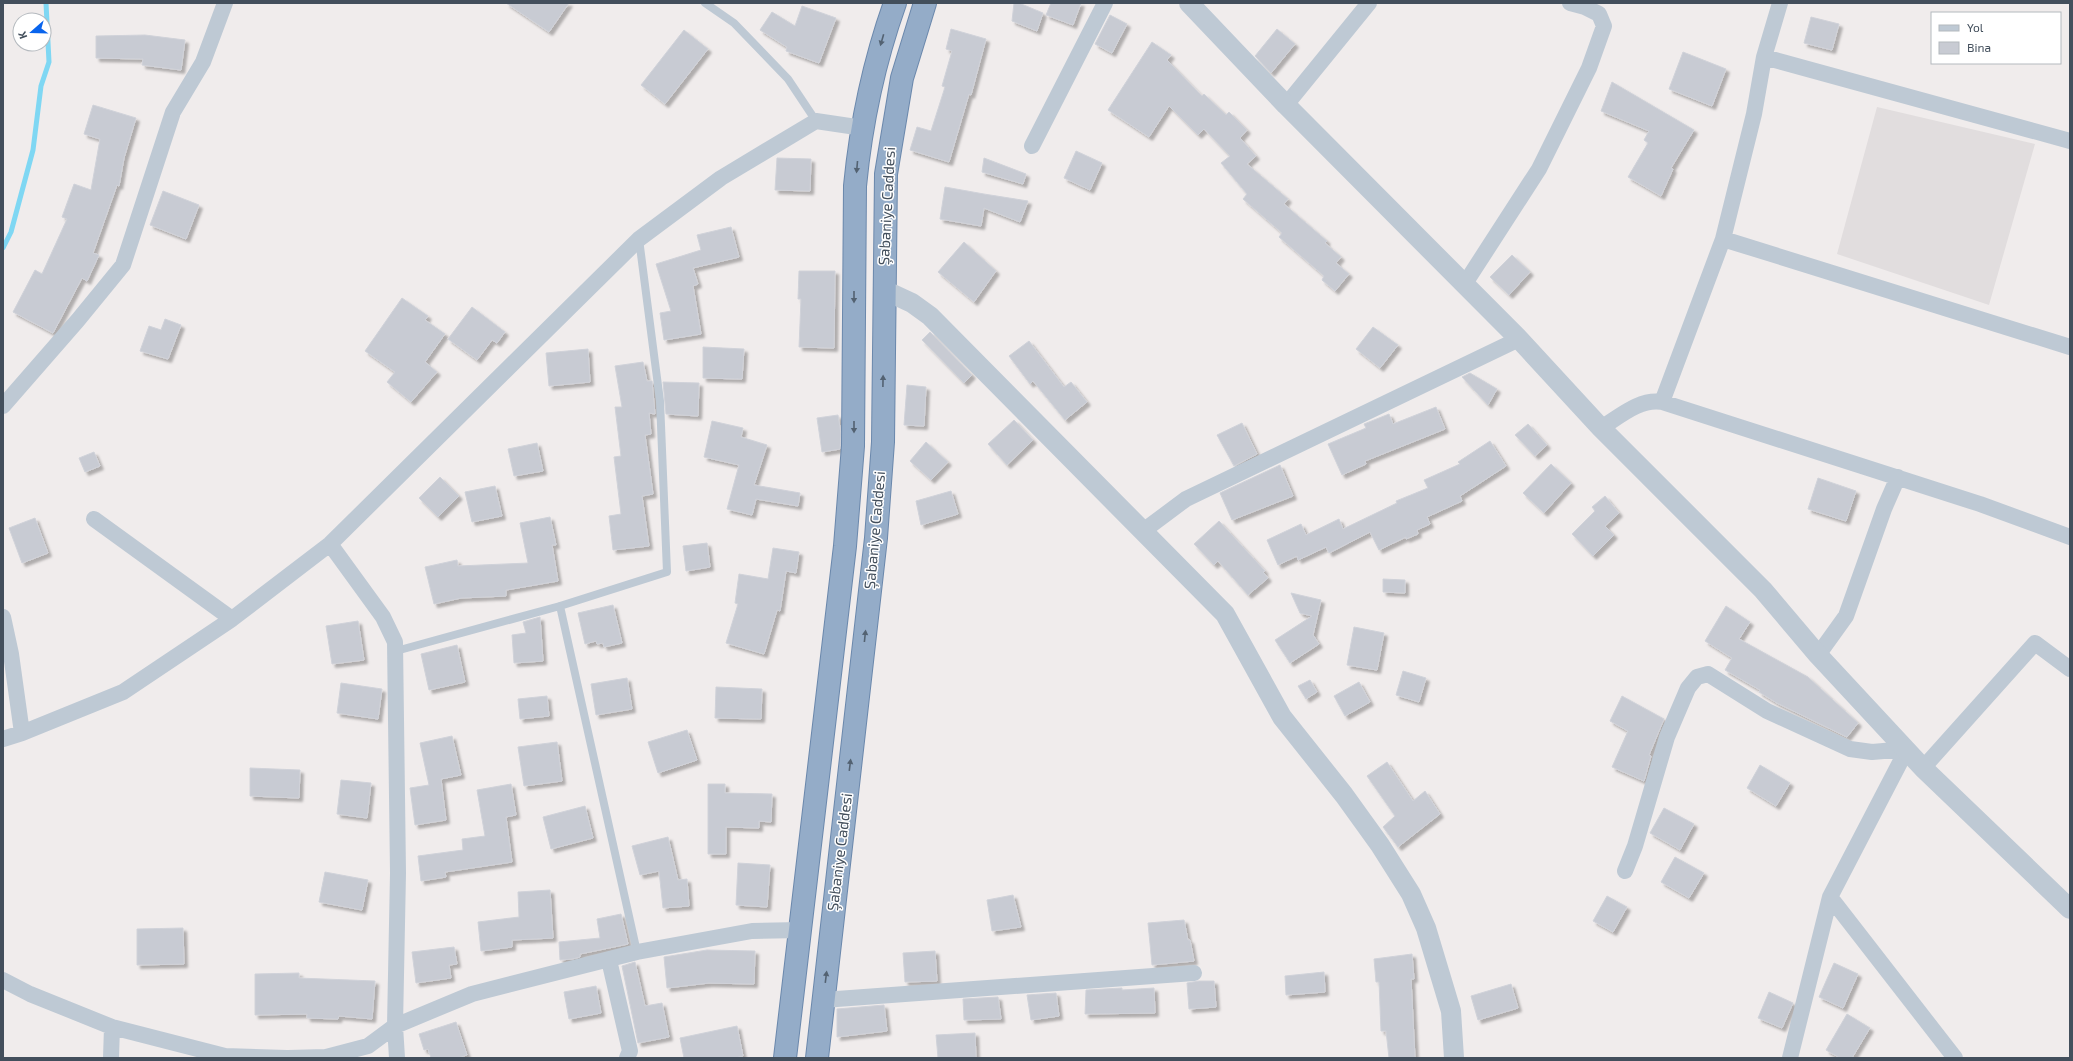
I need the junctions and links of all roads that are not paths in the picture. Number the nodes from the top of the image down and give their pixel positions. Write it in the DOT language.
graph roads {
  1 [pos="225,3"];
  2 [pos="705,3"];
  3 [pos="895,3"];
  4 [pos="925,3"];
  5 [pos="1106,3"];
  6 [pos="1189,3"];
  7 [pos="1369,3"];
  8 [pos="1570,3"];
  9 [pos="1780,3"];
  10 [pos="1764,57"];
  11 [pos="1286,105"];
  12 [pos="816,121"];
  13 [pos="863,128"];
  14 [pos="2070,141"];
  15 [pos="1032,146"];
  16 [pos="1723,239"];
  17 [pos="639,240"];
  18 [pos="1464,285"];
  19 [pos="884,290"];
  20 [pos="1519,339"];
  21 [pos="2070,347"];
  22 [pos="1662,402"];
  23 [pos="3,406"];
  24 [pos="1601,428"];
  25 [pos="1898,477"];
  26 [pos="94,519"];
  27 [pos="1143,531"];
  28 [pos="2070,537"];
  29 [pos="330,544"];
  30 [pos="560,606"];
  31 [pos="3,617"];
  32 [pos="232,619"];
  33 [pos="396,651"];
  34 [pos="1818,656"];
  35 [pos="2070,669"];
  36 [pos="22,733"];
  37 [pos="3,739"];
  38 [pos="1907,749"];
  39 [pos="1923,768"];
  40 [pos="1625,871"];
  41 [pos="1830,897"];
  42 [pos="2070,909"];
  43 [pos="801,930"];
  44 [pos="637,952"];
  45 [pos="609,960"];
  46 [pos="1194,973"];
  47 [pos="3,980"];
  48 [pos="823,1000"];
  49 [pos="396,1026"];
  50 [pos="112,1027"];
  51 [pos="111,1058"];
  52 [pos="287,1058"];
  53 [pos="397,1058"];
  54 [pos="627,1058"];
  55 [pos="785,1058"];
  56 [pos="817,1058"];
  57 [pos="1454,1058"];
  58 [pos="1790,1058"];
  59 [pos="1955,1058"];
  1 -- 23 [label="street"];
  2 -- 12 [label="lane"];
  3 -- 13 [label="highway, one-way"];
  4 -- 19 [label="highway, Şabaniye Caddesi"];
  5 -- 15 [label="street"];
  6 -- 11 [label="street"];
  7 -- 11 [label="street"];
  8 -- 18 [label="street"];
  9 -- 10 [label="street"];
  10 -- 14 [label="street"];
  10 -- 16 [label="street"];
  11 -- 18 [label="street"];
  12 -- 13 [label="street"];
  12 -- 17 [label="street"];
  13 -- 43 [label="highway, one-way"];
  16 -- 21 [label="street"];
  16 -- 22 [label="street"];
  17 -- 29 [label="street"];
  17 -- 30 [label="lane"];
  18 -- 20 [label="street"];
  19 -- 27 [label="street"];
  48 -- 19 [label="highway, Şabaniye Caddesi, one-way"];
  20 -- 24 [label="street"];
  20 -- 27 [label="street"];
  22 -- 24 [label="street"];
  22 -- 25 [label="street"];
  24 -- 34 [label="street"];
  25 -- 28 [label="street"];
  25 -- 34 [label="street"];
  26 -- 32 [label="street"];
  27 -- 57 [label="street"];
  29 -- 32 [label="street"];
  29 -- 33 [label="street"];
  30 -- 33 [label="lane"];
  30 -- 44 [label="lane"];
  31 -- 36 [label="street"];
  32 -- 36 [label="street"];
  33 -- 49 [label="street"];
  34 -- 38 [label="street"];
  35 -- 39 [label="street"];
  36 -- 37 [label="street"];
  38 -- 39 [label="street"];
  38 -- 40 [label="street"];
  38 -- 41 [label="street"];
  39 -- 42 [label="street"];
  41 -- 58 [label="street"];
  41 -- 59 [label="street"];
  43 -- 44 [label="street"];
  43 -- 55 [label="highway"];
  44 -- 45 [label="street"];
  45 -- 49 [label="street"];
  45 -- 54 [label="street"];
  46 -- 48 [label="street"];
  47 -- 50 [label="street"];
  48 -- 56 [label="highway, Şabaniye Caddesi"];
  49 -- 52 [label="street"];
  49 -- 53 [label="street"];
  50 -- 51 [label="street"];
  50 -- 52 [label="street"];
}
